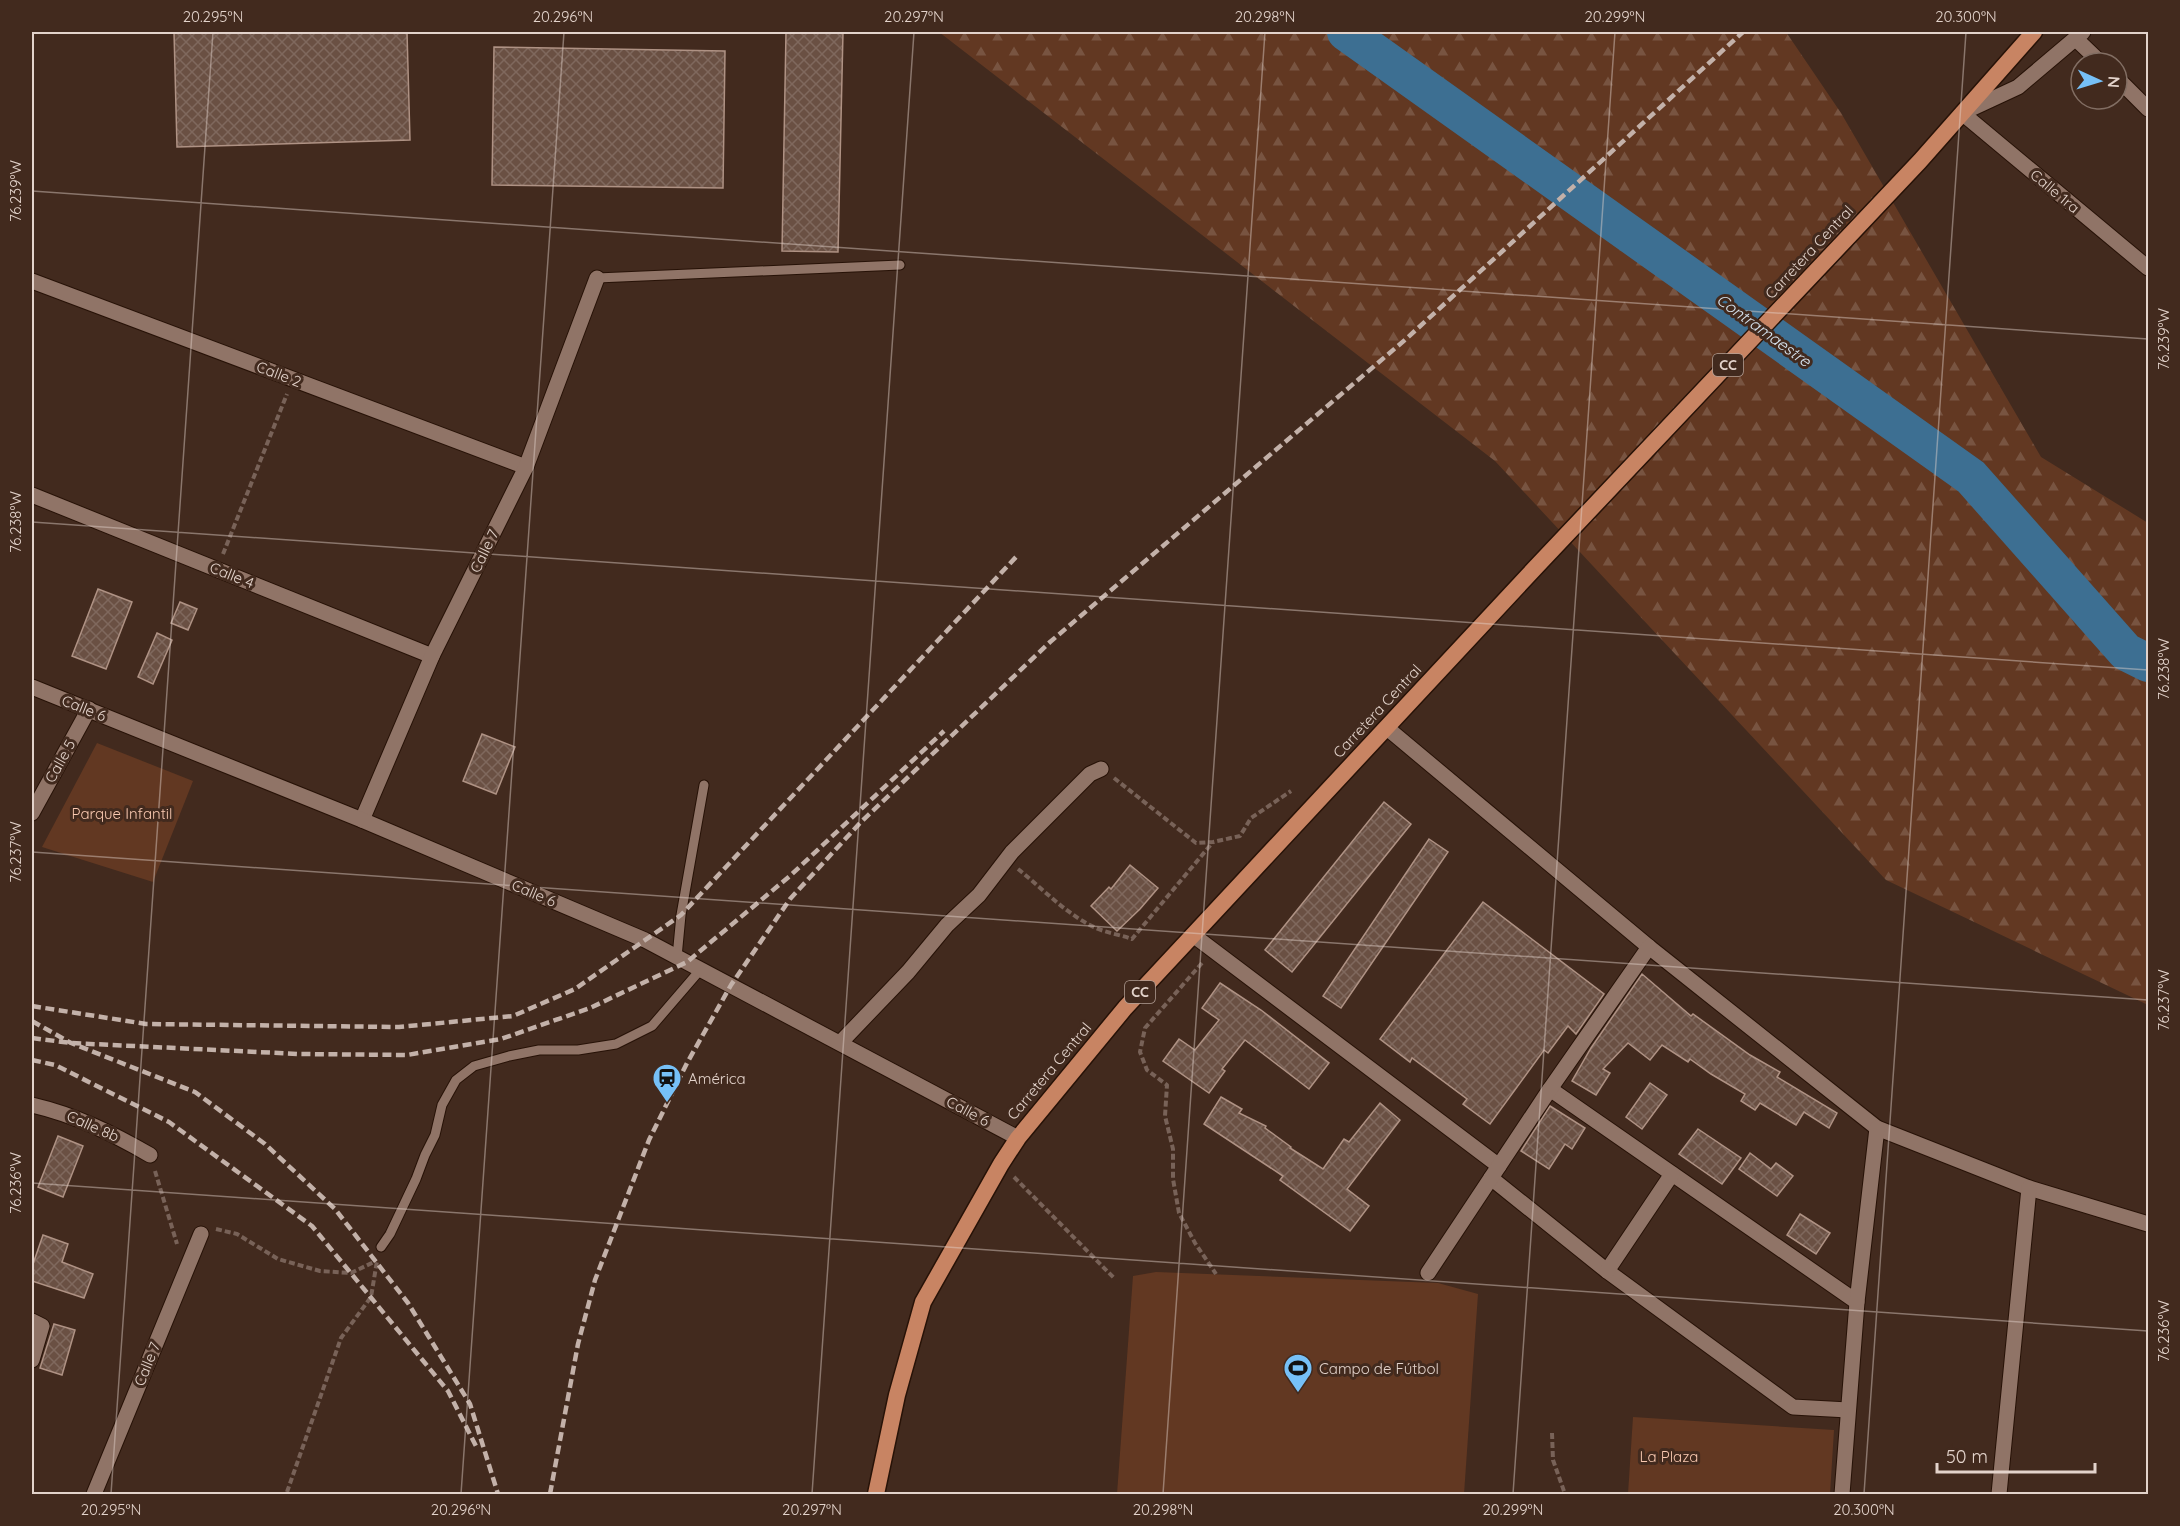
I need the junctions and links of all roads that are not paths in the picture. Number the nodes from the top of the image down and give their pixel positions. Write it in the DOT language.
graph roads {
  1 [pos="2034,32"];
  2 [pos="2080,35"];
  3 [pos="2092,51"];
  4 [pos="2129,90"];
  5 [pos="2148,109"];
  6 [pos="1962,113"];
  7 [pos="900,265"];
  8 [pos="2148,268"];
  9 [pos="597,278"];
  10 [pos="32,281"];
  11 [pos="526,467"];
  12 [pos="32,495"];
  13 [pos="432,656"];
  14 [pos="32,687"];
  15 [pos="89,709"];
  16 [pos="1386,728"];
  17 [pos="1101,769"];
  18 [pos="704,785"];
  19 [pos="32,813"];
  20 [pos="362,820"];
  21 [pos="1193,935"];
  22 [pos="1649,947"];
  23 [pos="677,957"];
  24 [pos="701,969"];
  25 [pos="840,1043"];
  26 [pos="1550,1089"];
  27 [pos="32,1105"];
  28 [pos="1877,1128"];
  29 [pos="1018,1138"];
  30 [pos="150,1155"];
  31 [pos="1495,1172"];
  32 [pos="1672,1174"];
  33 [pos="2029,1188"];
  34 [pos="2148,1224"];
  35 [pos="201,1234"];
  36 [pos="381,1247"];
  37 [pos="1607,1271"];
  38 [pos="1428,1273"];
  39 [pos="1857,1302"];
  40 [pos="32,1321"];
  41 [pos="32,1360"];
  42 [pos="1848,1410"];
  43 [pos="94,1494"];
  44 [pos="876,1494"];
  45 [pos="1842,1494"];
  46 [pos="1999,1494"];
  1 -- 6 [label="highway, Carretera Central / CC"];
  2 -- 3 [label="street"];
  2 -- 6 [label="street"];
  4 -- 5 [label="street"];
  6 -- 8 [label="street, Calle 1ra"];
  6 -- 16 [label="highway, Carretera Central / CC"];
  7 -- 9 [label="lane"];
  9 -- 11 [label="street, Calle 7"];
  10 -- 11 [label="street, Calle 2"];
  11 -- 13 [label="street, Calle 7"];
  12 -- 13 [label="street, Calle 4"];
  13 -- 20 [label="street, Calle 7"];
  14 -- 15 [label="street, Calle 6"];
  15 -- 19 [label="street, Calle 5"];
  15 -- 20 [label="street, Calle 6"];
  16 -- 21 [label="highway, Carretera Central / CC"];
  16 -- 22 [label="street"];
  17 -- 25 [label="street"];
  18 -- 23 [label="lane"];
  20 -- 23 [label="street, Calle 6"];
  21 -- 29 [label="highway, Carretera Central / CC"];
  21 -- 31 [label="street"];
  22 -- 26 [label="street"];
  22 -- 28 [label="street"];
  23 -- 24 [label="street, Calle 6"];
  24 -- 25 [label="street, Calle 6"];
  24 -- 36 [label="lane"];
  25 -- 29 [label="street, Calle 6"];
  26 -- 31 [label="street"];
  26 -- 32 [label="street"];
  27 -- 30 [label="street, Calle 8b"];
  28 -- 33 [label="street"];
  28 -- 39 [label="street"];
  29 -- 44 [label="highway, Carretera Central / CC"];
  31 -- 37 [label="street"];
  31 -- 38 [label="street"];
  32 -- 37 [label="street"];
  32 -- 39 [label="street"];
  33 -- 34 [label="street"];
  33 -- 46 [label="street"];
  35 -- 43 [label="street, Calle 7"];
  37 -- 42 [label="street"];
  39 -- 42 [label="street"];
  40 -- 41 [label="street"];
  42 -- 45 [label="street"];
}
